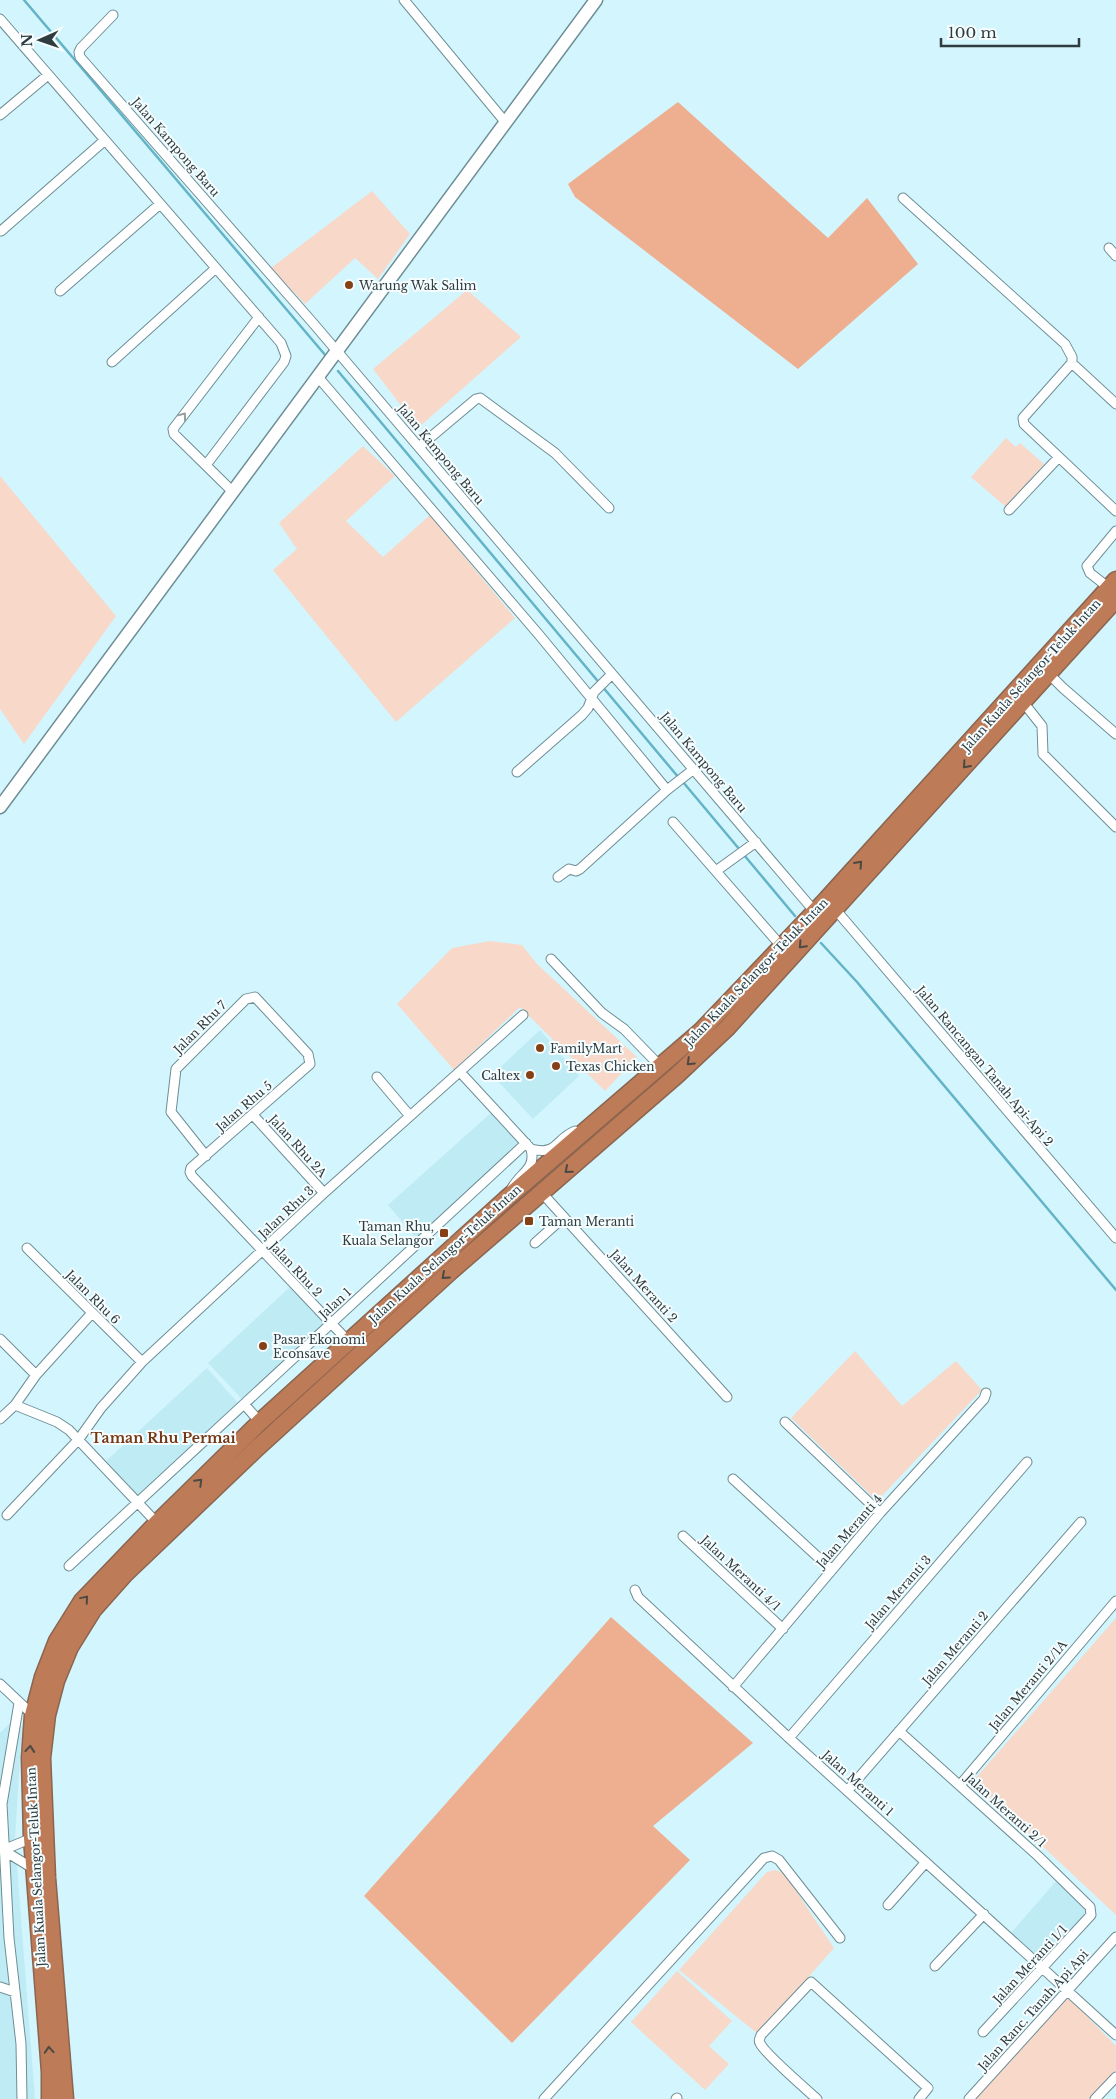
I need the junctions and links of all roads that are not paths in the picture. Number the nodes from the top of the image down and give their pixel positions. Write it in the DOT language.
graph roads {
  1 [pos="404,0"];
  2 [pos="596,0"];
  3 [pos="113,15"];
  4 [pos="0,19"];
  5 [pos="48,75"];
  6 [pos="0,115"];
  7 [pos="506,123"];
  8 [pos="105,140"];
  9 [pos="904,198"];
  10 [pos="160,204"];
  11 [pos="1,231"];
  12 [pos="1109,248"];
  13 [pos="1116,256"];
  14 [pos="216,268"];
  15 [pos="60,291"];
  16 [pos="259,317"];
  17 [pos="337,351"];
  18 [pos="112,362"];
  19 [pos="1072,365"];
  20 [pos="318,378"];
  21 [pos="1116,404"];
  22 [pos="419,447"];
  23 [pos="1059,457"];
  24 [pos="206,466"];
  25 [pos="232,491"];
  26 [pos="609,508"];
  27 [pos="1009,510"];
  28 [pos="1116,511"];
  29 [pos="1116,531"];
  30 [pos="1113,589"];
  31 [pos="1048,673"];
  32 [pos="610,676"];
  33 [pos="593,695"];
  34 [pos="1023,702"];
  35 [pos="1116,734"];
  36 [pos="694,769"];
  37 [pos="517,772"];
  38 [pos="667,790"];
  39 [pos="0,807"];
  40 [pos="673,822"];
  41 [pos="1116,827"];
  42 [pos="756,842"];
  43 [pos="716,871"];
  44 [pos="558,878"];
  45 [pos="836,910"];
  46 [pos="816,912"];
  47 [pos="782,947"];
  48 [pos="551,959"];
  49 [pos="522,1015"];
  50 [pos="311,1060"];
  51 [pos="660,1066"];
  52 [pos="460,1072"];
  53 [pos="377,1077"];
  54 [pos="253,1115"];
  55 [pos="410,1116"];
  56 [pos="588,1127"];
  57 [pos="528,1146"];
  58 [pos="206,1156"];
  59 [pos="192,1168"];
  60 [pos="324,1193"];
  61 [pos="542,1193"];
  62 [pos="506,1199"];
  63 [pos="564,1217"];
  64 [pos="1116,1238"];
  65 [pos="534,1243"];
  66 [pos="27,1248"];
  67 [pos="262,1252"];
  68 [pos="92,1313"];
  69 [pos="330,1324"];
  70 [pos="0,1339"];
  71 [pos="348,1342"];
  72 [pos="142,1362"];
  73 [pos="36,1375"];
  74 [pos="986,1393"];
  75 [pos="728,1397"];
  76 [pos="244,1404"];
  77 [pos="15,1405"];
  78 [pos="0,1419"];
  79 [pos="260,1422"];
  80 [pos="785,1422"];
  81 [pos="79,1439"];
  82 [pos="1026,1462"];
  83 [pos="732,1479"];
  84 [pos="138,1503"];
  85 [pos="880,1513"];
  86 [pos="7,1515"];
  87 [pos="1081,1522"];
  88 [pos="162,1529"];
  89 [pos="683,1536"];
  90 [pos="69,1566"];
  91 [pos="832,1570"];
  92 [pos="635,1590"];
  93 [pos="1116,1601"];
  94 [pos="782,1629"];
  95 [pos="0,1684"];
  96 [pos="733,1687"];
  97 [pos="19,1703"];
  98 [pos="34,1715"];
  99 [pos="899,1731"];
  100 [pos="789,1738"];
  101 [pos="960,1785"];
  102 [pos="848,1790"];
  103 [pos="1,1806"];
  104 [pos="32,1838"];
  105 [pos="4,1850"];
  106 [pos="926,1862"];
  107 [pos="34,1869"];
  108 [pos="888,1905"];
  109 [pos="1092,1911"];
  110 [pos="984,1914"];
  111 [pos="5,1936"];
  112 [pos="1116,1937"];
  113 [pos="840,1938"];
  114 [pos="935,1966"];
  115 [pos="1043,1968"];
  116 [pos="0,1987"];
  117 [pos="1067,1991"];
  118 [pos="15,1992"];
  119 [pos="983,2032"];
  120 [pos="1116,2035"];
  121 [pos="1116,2077"];
  122 [pos="22,2099"];
  123 [pos="50,2099"];
  124 [pos="64,2099"];
  125 [pos="544,2099"];
  126 [pos="817,2099"];
  127 [pos="918,2099"];
  128 [pos="969,2099"];
  129 [pos="1095,2099"];
  1 -- 7 [label="street"];
  2 -- 7 [label="street"];
  3 -- 17 [label="street, Jalan Kampong Baru"];
  4 -- 5 [label="street"];
  5 -- 6 [label="street"];
  5 -- 8 [label="street"];
  7 -- 17 [label="street"];
  8 -- 10 [label="street"];
  8 -- 11 [label="street"];
  9 -- 19 [label="street"];
  10 -- 14 [label="street"];
  10 -- 15 [label="street"];
  12 -- 13 [label="street"];
  14 -- 16 [label="street"];
  14 -- 18 [label="street"];
  16 -- 24 [label="street"];
  24 -- 16 [label="street, one-way"];
  17 -- 20 [label="street"];
  17 -- 22 [label="street, Jalan Kampong Baru"];
  19 -- 21 [label="street"];
  19 -- 23 [label="street"];
  20 -- 25 [label="street"];
  20 -- 33 [label="street"];
  22 -- 26 [label="street"];
  22 -- 32 [label="street, Jalan Kampong Baru"];
  23 -- 27 [label="street"];
  23 -- 28 [label="street"];
  24 -- 25 [label="street"];
  25 -- 39 [label="street"];
  29 -- 30 [label="street"];
  30 -- 31 [label="highway, Jalan Kuala Selangor-Teluk Intan"];
  46 -- 30 [label="highway, Jalan Kuala Selangor-Teluk Intan, one-way"];
  31 -- 34 [label="highway, Jalan Kuala Selangor-Teluk Intan"];
  31 -- 35 [label="street"];
  32 -- 33 [label="street"];
  32 -- 36 [label="street, Jalan Kampong Baru"];
  33 -- 37 [label="street"];
  33 -- 38 [label="street"];
  34 -- 41 [label="street"];
  34 -- 45 [label="highway, Jalan Kuala Selangor-Teluk Intan, one-way"];
  36 -- 38 [label="street"];
  36 -- 42 [label="street, Jalan Kampong Baru"];
  38 -- 44 [label="street"];
  40 -- 43 [label="street"];
  42 -- 43 [label="street"];
  42 -- 46 [label="street, Jalan Kampong Baru"];
  43 -- 47 [label="street"];
  45 -- 61 [label="highway, Jalan Kuala Selangor-Teluk Intan, one-way"];
  45 -- 64 [label="street, Jalan Rancangan Tanah Api-Api 2"];
  46 -- 47 [label="highway, Jalan Kuala Selangor-Teluk Intan"];
  47 -- 51 [label="highway, Jalan Kuala Selangor-Teluk Intan"];
  48 -- 51 [label="street"];
  49 -- 52 [label="street, Jalan Rhu 3"];
  50 -- 54 [label="street, Jalan Rhu 5"];
  50 -- 58 [label="street, Jalan Rhu 7"];
  51 -- 56 [label="highway, Jalan Kuala Selangor-Teluk Intan"];
  52 -- 55 [label="street, Jalan Rhu 3"];
  52 -- 57 [label="street"];
  53 -- 55 [label="street"];
  54 -- 58 [label="street, Jalan Rhu 5"];
  54 -- 60 [label="street, Jalan Rhu 2A"];
  55 -- 60 [label="street, Jalan Rhu 3"];
  56 -- 57 [label="street"];
  56 -- 62 [label="highway, Jalan Kuala Selangor-Teluk Intan"];
  57 -- 62 [label="street"];
  57 -- 69 [label="street, Jalan 1"];
  58 -- 59 [label="street, Jalan Rhu 5"];
  59 -- 67 [label="street, Jalan Rhu 2"];
  60 -- 67 [label="street, Jalan Rhu 3"];
  61 -- 63 [label="street, Jalan Meranti 2"];
  61 -- 88 [label="highway, Jalan Kuala Selangor-Teluk Intan, one-way"];
  62 -- 71 [label="highway, Jalan Kuala Selangor-Teluk Intan"];
  63 -- 65 [label="street"];
  63 -- 75 [label="street, Jalan Meranti 2"];
  66 -- 68 [label="street, Jalan Rhu 6"];
  67 -- 69 [label="street, Jalan Rhu 2"];
  67 -- 72 [label="street, Jalan Rhu 3"];
  68 -- 72 [label="street, Jalan Rhu 6"];
  68 -- 73 [label="street"];
  69 -- 71 [label="street, Jalan Rhu 2"];
  69 -- 76 [label="street, Jalan 1"];
  70 -- 73 [label="street"];
  71 -- 79 [label="highway, Jalan Kuala Selangor-Teluk Intan"];
  72 -- 81 [label="street, Jalan Rhu 3"];
  73 -- 77 [label="street"];
  74 -- 85 [label="street, Jalan Meranti 4"];
  76 -- 79 [label="street"];
  76 -- 84 [label="street, Jalan 1"];
  77 -- 78 [label="street"];
  77 -- 81 [label="street"];
  88 -- 79 [label="highway, Jalan Kuala Selangor-Teluk Intan, one-way"];
  80 -- 85 [label="street"];
  81 -- 84 [label="street"];
  81 -- 86 [label="street, Jalan Rhu 3"];
  82 -- 100 [label="street, Jalan Meranti 3"];
  83 -- 91 [label="street"];
  84 -- 88 [label="street"];
  84 -- 90 [label="street, Jalan 1"];
  85 -- 91 [label="street, Jalan Meranti 4"];
  87 -- 99 [label="street, Jalan Meranti 2"];
  98 -- 88 [label="highway, Jalan Kuala Selangor-Teluk Intan, one-way"];
  88 -- 124 [label="highway, Jalan Kuala Selangor-Teluk Intan"];
  89 -- 94 [label="street, Jalan Meranti 4/1"];
  91 -- 94 [label="street, Jalan Meranti 4"];
  92 -- 96 [label="street, Jalan Meranti 1"];
  93 -- 101 [label="street, Jalan Meranti 2/1A"];
  94 -- 96 [label="street, Jalan Meranti 4"];
  95 -- 97 [label="street"];
  96 -- 100 [label="street, Jalan Meranti 1"];
  97 -- 98 [label="street"];
  97 -- 103 [label="street"];
  104 -- 98 [label="highway, Jalan Kuala Selangor-Teluk Intan, one-way"];
  99 -- 101 [label="street, Jalan Meranti 2/1"];
  99 -- 102 [label="street, Jalan Meranti 2"];
  100 -- 102 [label="street, Jalan Meranti 1"];
  101 -- 109 [label="street, Jalan Meranti 2/1"];
  102 -- 106 [label="street, Jalan Meranti 1"];
  103 -- 105 [label="street"];
  104 -- 105 [label="street"];
  104 -- 107 [label="highway, Jalan Kuala Selangor-Teluk Intan"];
  105 -- 107 [label="street"];
  105 -- 111 [label="street"];
  106 -- 108 [label="street"];
  106 -- 110 [label="street, Jalan Meranti 1"];
  123 -- 107 [label="highway, Jalan Kuala Selangor-Teluk Intan, one-way"];
  109 -- 115 [label="street, Jalan Meranti 1/1"];
  110 -- 114 [label="street"];
  110 -- 115 [label="street, Jalan Meranti 1"];
  111 -- 118 [label="street"];
  112 -- 117 [label="street, Jalan Ranc. Tanah Api Api"];
  113 -- 125 [label="street"];
  115 -- 117 [label="street, Jalan Meranti 1"];
  115 -- 119 [label="street, Jalan Meranti 1/1"];
  116 -- 118 [label="street"];
  117 -- 120 [label="street, Jalan Meranti 1"];
  117 -- 128 [label="street, Jalan Ranc. Tanah Api Api"];
  118 -- 122 [label="street"];
  121 -- 129 [label="street"];
  126 -- 127 [label="street"];
}
